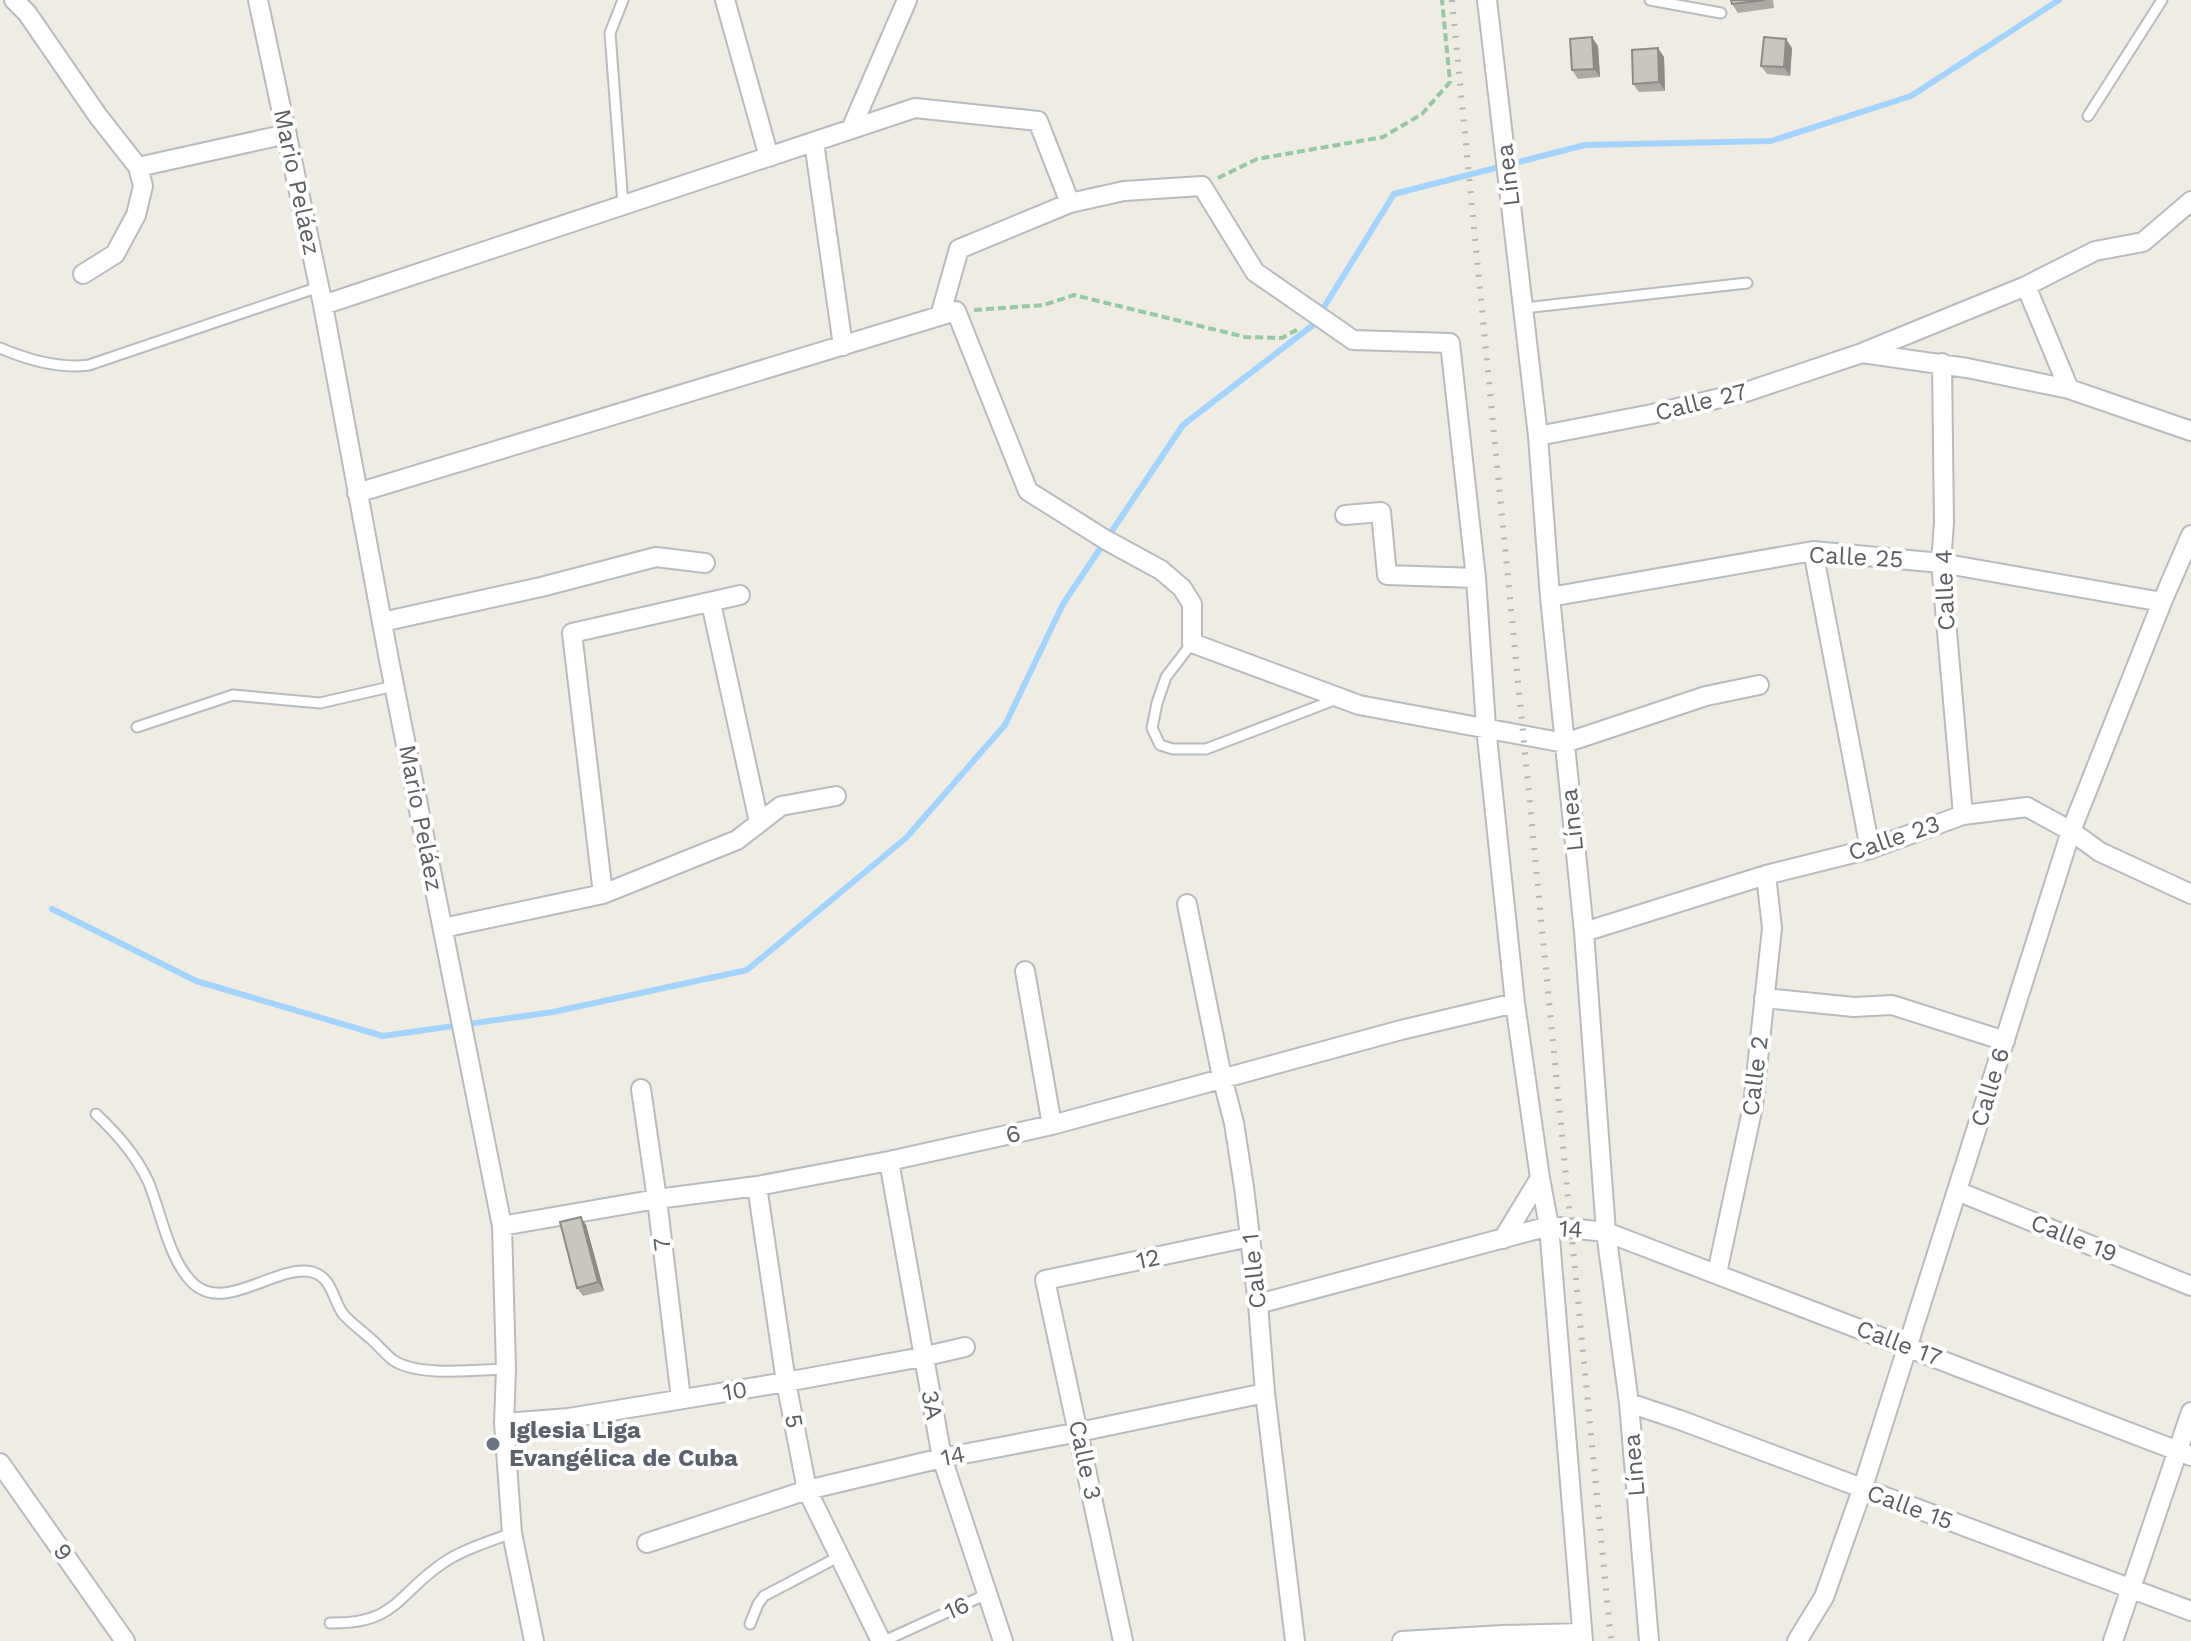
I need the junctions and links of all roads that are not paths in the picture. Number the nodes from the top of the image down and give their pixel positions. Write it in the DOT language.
graph roads {
  1 [pos="14,0"];
  2 [pos="258,0"];
  3 [pos="623,0"];
  4 [pos="725,0"];
  5 [pos="907,0"];
  6 [pos="1487,0"];
  7 [pos="1650,0"];
  8 [pos="2162,0"];
  9 [pos="1721,13"];
  10 [pos="2088,116"];
  11 [pos="851,129"];
  12 [pos="287,134"];
  13 [pos="814,142"];
  14 [pos="769,157"];
  15 [pos="138,167"];
  16 [pos="2191,201"];
  17 [pos="1070,203"];
  18 [pos="623,205"];
  19 [pos="83,274"];
  20 [pos="1747,283"];
  21 [pos="2026,286"];
  22 [pos="321,296"];
  23 [pos="1524,308"];
  24 [pos="948,314"];
  25 [pos="843,346"];
  26 [pos="0,348"];
  27 [pos="1862,353"];
  28 [pos="1942,363"];
  29 [pos="2069,389"];
  30 [pos="2191,431"];
  31 [pos="1538,436"];
  32 [pos="357,493"];
  33 [pos="1345,515"];
  34 [pos="2191,535"];
  35 [pos="1813,551"];
  36 [pos="705,563"];
  37 [pos="1941,563"];
  38 [pos="1476,578"];
  39 [pos="740,595"];
  40 [pos="1550,597"];
  41 [pos="2162,602"];
  42 [pos="711,603"];
  43 [pos="382,622"];
  44 [pos="1192,643"];
  45 [pos="1759,685"];
  46 [pos="394,686"];
  47 [pos="1339,698"];
  48 [pos="137,727"];
  49 [pos="1486,727"];
  50 [pos="1565,743"];
  51 [pos="836,796"];
  52 [pos="1963,815"];
  53 [pos="759,822"];
  54 [pos="2071,831"];
  55 [pos="1870,849"];
  56 [pos="1766,875"];
  57 [pos="603,894"];
  58 [pos="2191,894"];
  59 [pos="1187,904"];
  60 [pos="443,928"];
  61 [pos="1584,932"];
  62 [pos="1025,971"];
  63 [pos="1764,998"];
  64 [pos="1515,1003"];
  65 [pos="2005,1041"];
  66 [pos="1222,1077"];
  67 [pos="641,1089"];
  68 [pos="96,1114"];
  69 [pos="1052,1125"];
  70 [pos="889,1161"];
  71 [pos="1540,1178"];
  72 [pos="757,1186"];
  73 [pos="1957,1191"];
  74 [pos="657,1199"];
  75 [pos="502,1226"];
  76 [pos="1549,1226"];
  77 [pos="1606,1232"];
  78 [pos="1250,1237"];
  79 [pos="1503,1239"];
  80 [pos="1717,1273"];
  81 [pos="1045,1280"];
  82 [pos="2191,1286"];
  83 [pos="1258,1304"];
  84 [pos="1907,1346"];
  85 [pos="965,1347"];
  86 [pos="922,1357"];
  87 [pos="506,1369"];
  88 [pos="786,1382"];
  89 [pos="1265,1393"];
  90 [pos="681,1399"];
  91 [pos="1629,1403"];
  92 [pos="2191,1412"];
  93 [pos="504,1423"];
  94 [pos="1079,1432"];
  95 [pos="2184,1454"];
  96 [pos="942,1458"];
  97 [pos="0,1463"];
  98 [pos="807,1490"];
  99 [pos="1862,1490"];
  100 [pos="512,1533"];
  101 [pos="647,1543"];
  102 [pos="840,1556"];
  103 [pos="2131,1588"];
  104 [pos="987,1594"];
  105 [pos="2191,1611"];
  106 [pos="330,1623"];
  107 [pos="750,1624"];
  108 [pos="1583,1637"];
  109 [pos="125,1641"];
  110 [pos="534,1641"];
  111 [pos="882,1641"];
  112 [pos="1003,1641"];
  113 [pos="1123,1641"];
  114 [pos="1295,1641"];
  115 [pos="1402,1641"];
  116 [pos="1649,1641"];
  117 [pos="1797,1641"];
  118 [pos="2113,1641"];
  1 -- 15 [label="street"];
  2 -- 12 [label="street, Mario Peláez"];
  3 -- 18 [label="lane"];
  4 -- 14 [label="street"];
  5 -- 11 [label="street"];
  6 -- 23 [label="street, Línea"];
  7 -- 9 [label="lane"];
  8 -- 10 [label="lane"];
  11 -- 13 [label="street"];
  11 -- 17 [label="street"];
  12 -- 15 [label="street"];
  12 -- 22 [label="street, Mario Peláez"];
  13 -- 14 [label="street"];
  13 -- 25 [label="street"];
  14 -- 18 [label="street"];
  15 -- 19 [label="street"];
  16 -- 21 [label="street, Calle 27"];
  17 -- 24 [label="street"];
  17 -- 38 [label="street"];
  18 -- 22 [label="street"];
  20 -- 23 [label="lane"];
  21 -- 27 [label="street, Calle 27"];
  21 -- 29 [label="street"];
  22 -- 26 [label="lane"];
  22 -- 32 [label="street, Mario Peláez"];
  23 -- 31 [label="street, Línea"];
  24 -- 25 [label="street"];
  24 -- 44 [label="street"];
  25 -- 32 [label="street"];
  27 -- 28 [label="street, Calle 27"];
  27 -- 31 [label="street, Calle 27"];
  28 -- 29 [label="street, Calle 27"];
  28 -- 37 [label="street, Calle 4"];
  29 -- 30 [label="street, Calle 27"];
  31 -- 40 [label="street, Línea"];
  32 -- 43 [label="street, Mario Peláez"];
  33 -- 38 [label="street"];
  34 -- 41 [label="street, Calle 6"];
  35 -- 37 [label="street, Calle 25"];
  35 -- 40 [label="street, Calle 25"];
  35 -- 55 [label="street"];
  36 -- 43 [label="street"];
  37 -- 41 [label="street, Calle 25"];
  37 -- 52 [label="street, Calle 4"];
  38 -- 49 [label="street"];
  39 -- 42 [label="street"];
  40 -- 50 [label="street, Línea"];
  41 -- 54 [label="street, Calle 6"];
  42 -- 53 [label="street"];
  42 -- 57 [label="street"];
  43 -- 46 [label="street, Mario Peláez"];
  44 -- 47 [label="street"];
  44 -- 47 [label="lane"];
  45 -- 50 [label="street"];
  46 -- 48 [label="lane"];
  46 -- 60 [label="street, Mario Peláez"];
  47 -- 49 [label="street"];
  49 -- 50 [label="street"];
  49 -- 64 [label="street"];
  50 -- 61 [label="street, Línea"];
  51 -- 53 [label="street"];
  52 -- 54 [label="street, Calle 23"];
  52 -- 55 [label="street, Calle 23"];
  53 -- 57 [label="street"];
  54 -- 58 [label="street, Calle 23"];
  54 -- 65 [label="street, Calle 6"];
  55 -- 56 [label="street, Calle 23"];
  56 -- 61 [label="street, Calle 23"];
  56 -- 63 [label="street, Calle 2"];
  57 -- 60 [label="street"];
  59 -- 66 [label="street, Calle 1"];
  60 -- 75 [label="street, Mario Peláez"];
  61 -- 77 [label="street, Línea"];
  62 -- 69 [label="street"];
  63 -- 65 [label="street"];
  63 -- 80 [label="street, Calle 2"];
  64 -- 66 [label="street, 6"];
  64 -- 71 [label="street"];
  65 -- 73 [label="street, Calle 6"];
  66 -- 69 [label="street, 6"];
  66 -- 78 [label="street, Calle 1"];
  67 -- 74 [label="street, 7"];
  68 -- 87 [label="lane"];
  69 -- 70 [label="street, 6"];
  70 -- 72 [label="street, 6"];
  70 -- 86 [label="street, 3A"];
  71 -- 76 [label="street"];
  71 -- 79 [label="street"];
  72 -- 74 [label="street, 6"];
  72 -- 88 [label="street, 5"];
  73 -- 82 [label="street, Calle 19"];
  73 -- 84 [label="street, Calle 6"];
  74 -- 75 [label="street, 6"];
  74 -- 90 [label="street, 7"];
  75 -- 87 [label="street, Mario Peláez"];
  76 -- 77 [label="street, 14"];
  76 -- 79 [label="street, 14"];
  76 -- 108 [label="street"];
  77 -- 80 [label="street, Calle 17"];
  77 -- 91 [label="street, Línea"];
  78 -- 81 [label="street, 12"];
  78 -- 83 [label="street, Calle 1"];
  79 -- 83 [label="street, 14"];
  80 -- 84 [label="street, Calle 17"];
  81 -- 94 [label="street, Calle 3"];
  83 -- 89 [label="street, Calle 1"];
  84 -- 95 [label="street, Calle 17"];
  84 -- 99 [label="street, Calle 6"];
  85 -- 86 [label="street, 10"];
  86 -- 88 [label="street, 10"];
  86 -- 96 [label="street, 3A"];
  87 -- 93 [label="street, Mario Peláez"];
  88 -- 90 [label="street, 10"];
  88 -- 98 [label="street, 5"];
  89 -- 94 [label="street, 14"];
  89 -- 114 [label="street, Calle 1"];
  90 -- 93 [label="street, 10"];
  91 -- 99 [label="street, Calle 15"];
  91 -- 116 [label="street, Línea"];
  92 -- 95 [label="street"];
  93 -- 100 [label="street, Mario Peláez"];
  94 -- 96 [label="street, 14"];
  94 -- 113 [label="street, Calle 3"];
  95 -- 103 [label="street"];
  96 -- 98 [label="street, 14"];
  96 -- 104 [label="street, 3A"];
  97 -- 109 [label="street, 9"];
  98 -- 101 [label="street, 14"];
  98 -- 102 [label="street, 5"];
  99 -- 103 [label="street, Calle 15"];
  99 -- 117 [label="street, Calle 6"];
  100 -- 106 [label="lane"];
  100 -- 110 [label="street, Mario Peláez"];
  102 -- 107 [label="lane"];
  102 -- 111 [label="street, 5"];
  103 -- 105 [label="street, Calle 15"];
  103 -- 118 [label="street"];
  104 -- 111 [label="lane, 16"];
  104 -- 112 [label="street, 3A"];
  108 -- 115 [label="street"];
}
